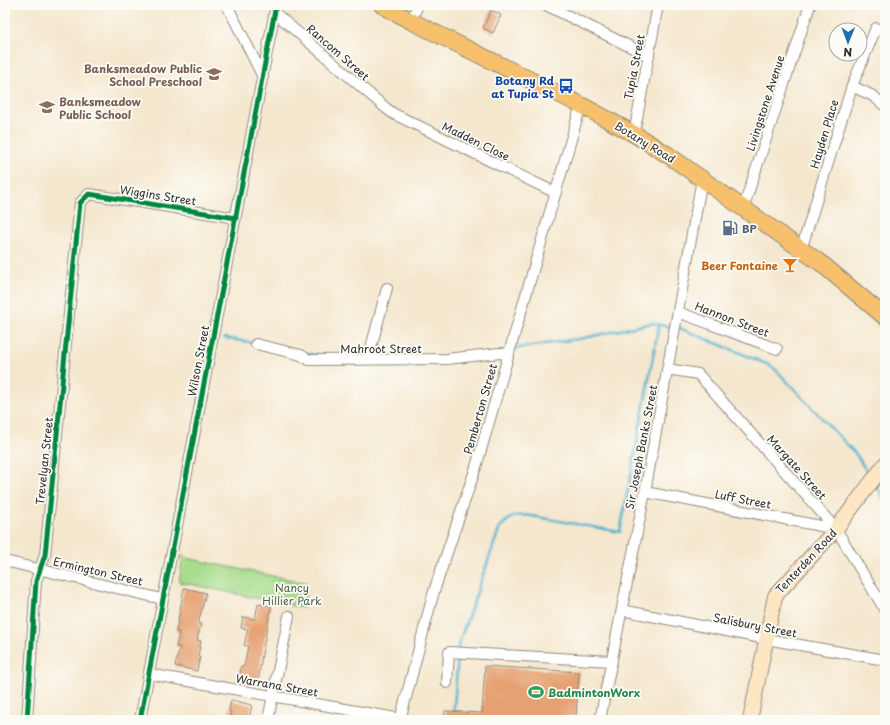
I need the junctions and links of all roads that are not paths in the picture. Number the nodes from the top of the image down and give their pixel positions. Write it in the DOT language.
graph roads {
  1 [pos="227,5"];
  2 [pos="382,5"];
  3 [pos="418,5"];
  4 [pos="546,5"];
  5 [pos="658,5"];
  6 [pos="810,5"];
  7 [pos="275,9"];
  8 [pos="411,21"];
  9 [pos="876,28"];
  10 [pos="649,56"];
  11 [pos="262,77"];
  12 [pos="852,86"];
  13 [pos="581,105"];
  14 [pos="885,106"];
  15 [pos="387,109"];
  16 [pos="634,134"];
  17 [pos="702,179"];
  18 [pos="556,194"];
  19 [pos="80,203"];
  20 [pos="743,209"];
  21 [pos="236,218"];
  22 [pos="801,250"];
  23 [pos="387,288"];
  24 [pos="678,312"];
  25 [pos="885,317"];
  26 [pos="256,344"];
  27 [pos="776,349"];
  28 [pos="508,354"];
  29 [pos="368,360"];
  30 [pos="668,369"];
  31 [pos="885,464"];
  32 [pos="645,492"];
  33 [pos="836,530"];
  34 [pos="5,560"];
  35 [pos="40,570"];
  36 [pos="162,599"];
  37 [pos="622,610"];
  38 [pos="885,610"];
  39 [pos="289,616"];
  40 [pos="766,639"];
  41 [pos="885,660"];
  42 [pos="612,661"];
  43 [pos="148,674"];
  44 [pos="447,683"];
  45 [pos="272,696"];
  46 [pos="400,719"];
  47 [pos="27,720"];
  48 [pos="140,720"];
  49 [pos="268,720"];
  50 [pos="600,720"];
  51 [pos="750,720"];
  1 -- 11 [label="street"];
  2 -- 8 [label="main road, Botany Road"];
  3 -- 8 [label="street"];
  4 -- 10 [label="street"];
  5 -- 10 [label="street, Tupia Street"];
  6 -- 20 [label="street, Livingstone Avenue"];
  7 -- 11 [label="street, Wilson Street"];
  7 -- 15 [label="street, Rancom Street"];
  8 -- 13 [label="main road, Botany Road"];
  9 -- 12 [label="street, Hayden Place"];
  10 -- 16 [label="street, Tupia Street"];
  11 -- 21 [label="street, Wilson Street"];
  12 -- 14 [label="street"];
  12 -- 22 [label="street, Hayden Place"];
  13 -- 16 [label="main road, Botany Road"];
  13 -- 18 [label="street, Pemberton Street"];
  15 -- 18 [label="street, Madden Close"];
  16 -- 17 [label="main road, Botany Road"];
  17 -- 20 [label="main road, Botany Road"];
  17 -- 24 [label="street, Sir Joseph Banks Street"];
  18 -- 28 [label="street, Pemberton Street"];
  19 -- 21 [label="street, Wiggins Street"];
  19 -- 35 [label="street, Trevelyan Street"];
  20 -- 22 [label="main road, Botany Road"];
  21 -- 36 [label="street, Wilson Street"];
  22 -- 25 [label="main road, Botany Road"];
  23 -- 29 [label="street"];
  24 -- 27 [label="street, Hannon Street"];
  24 -- 30 [label="street, Sir Joseph Banks Street"];
  26 -- 29 [label="street, Mahroot Street"];
  28 -- 29 [label="street, Mahroot Street"];
  28 -- 46 [label="street, Pemberton Street"];
  30 -- 32 [label="street, Sir Joseph Banks Street"];
  30 -- 33 [label="street, Margate Street"];
  31 -- 33 [label="street, Tenterden Road"];
  32 -- 33 [label="street, Luff Street"];
  32 -- 37 [label="street, Sir Joseph Banks Street"];
  33 -- 38 [label="street, Margate Street"];
  33 -- 40 [label="street, Tenterden Road"];
  34 -- 35 [label="street, Ermington Street"];
  35 -- 36 [label="street, Ermington Street"];
  35 -- 47 [label="street, Trevelyan Street"];
  36 -- 43 [label="street, Wilson Street"];
  37 -- 40 [label="street, Salisbury Street"];
  37 -- 42 [label="street, Sir Joseph Banks Street"];
  39 -- 45 [label="street"];
  40 -- 41 [label="street, Salisbury Street"];
  40 -- 51 [label="street, Tenterden Road"];
  42 -- 44 [label="street"];
  42 -- 50 [label="street, Sir Joseph Banks Street"];
  43 -- 45 [label="street, Warrana Street"];
  43 -- 48 [label="street, Wilson Street"];
  45 -- 46 [label="street, Warrana Street"];
  45 -- 49 [label="street"];
}
